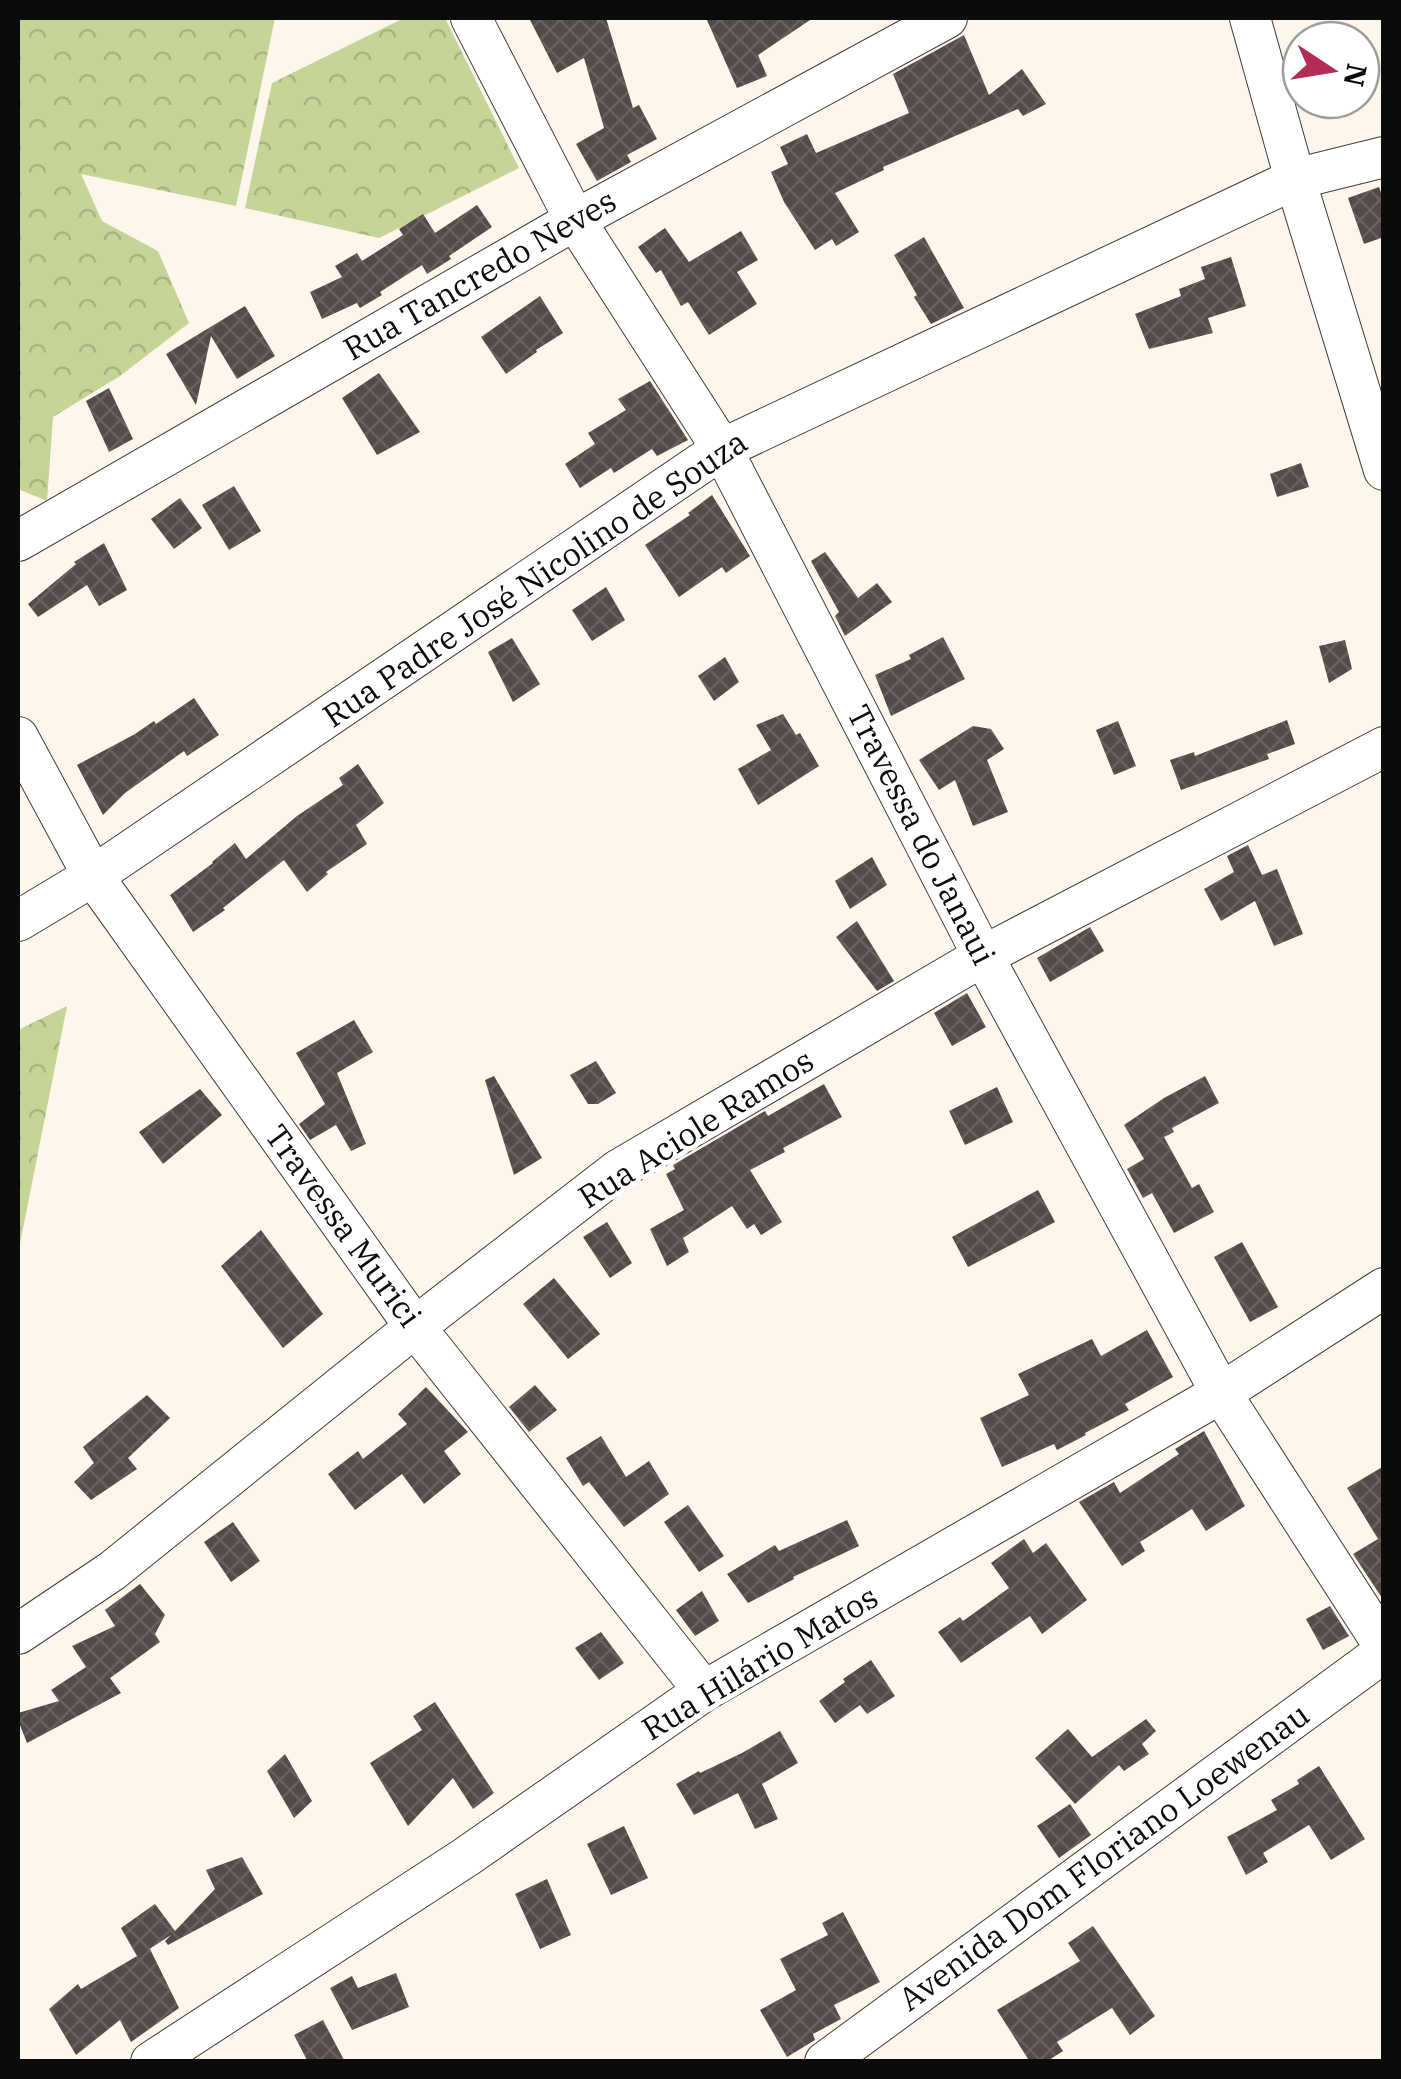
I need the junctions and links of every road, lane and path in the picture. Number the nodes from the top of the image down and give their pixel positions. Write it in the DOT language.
graph roads {
  1 [pos="471,18"];
  2 [pos="947,18"];
  3 [pos="1250,18"];
  4 [pos="1384,157"];
  5 [pos="1295,179"];
  6 [pos="575,220"];
  7 [pos="722,448"];
  8 [pos="1384,470"];
  9 [pos="18,541"];
  10 [pos="18,737"];
  11 [pos="1384,748"];
  12 [pos="93,876"];
  13 [pos="18,921"];
  14 [pos="983,956"];
  15 [pos="1384,1288"];
  16 [pos="415,1327"];
  17 [pos="1222,1393"];
  18 [pos="18,1634"];
  19 [pos="1384,1649"];
  20 [pos="704,1691"];
  21 [pos="152,2062"];
  22 [pos="825,2062"];
  1 -- 6 [label="street, Travessa do Janaui"];
  2 -- 6 [label="street, Rua Tancredo Neves"];
  3 -- 5 [label="street"];
  4 -- 5 [label="street, Rua Padre José Nicolino de Souza"];
  5 -- 7 [label="street, Rua Padre José Nicolino de Souza"];
  5 -- 8 [label="street"];
  6 -- 7 [label="street, Travessa do Janaui"];
  6 -- 9 [label="street, Rua Tancredo Neves"];
  7 -- 12 [label="street, Rua Padre José Nicolino de Souza"];
  7 -- 14 [label="street, Travessa do Janaui"];
  10 -- 12 [label="street, Travessa Murici"];
  11 -- 14 [label="street, Rua Aciole Ramos"];
  12 -- 13 [label="street, Rua Padre José Nicolino de Souza"];
  12 -- 16 [label="street, Travessa Murici"];
  14 -- 16 [label="street, Rua Aciole Ramos"];
  14 -- 17 [label="street, Travessa do Janaui"];
  15 -- 17 [label="street, Rua Hilário Matos"];
  16 -- 18 [label="street, Rua Aciole Ramos"];
  16 -- 20 [label="street, Travessa Murici"];
  17 -- 19 [label="street, Travessa do Janaui"];
  17 -- 20 [label="street, Rua Hilário Matos"];
  19 -- 22 [label="street, Avenida Dom Floriano Loewenau"];
  20 -- 21 [label="street, Rua Hilário Matos"];
}
